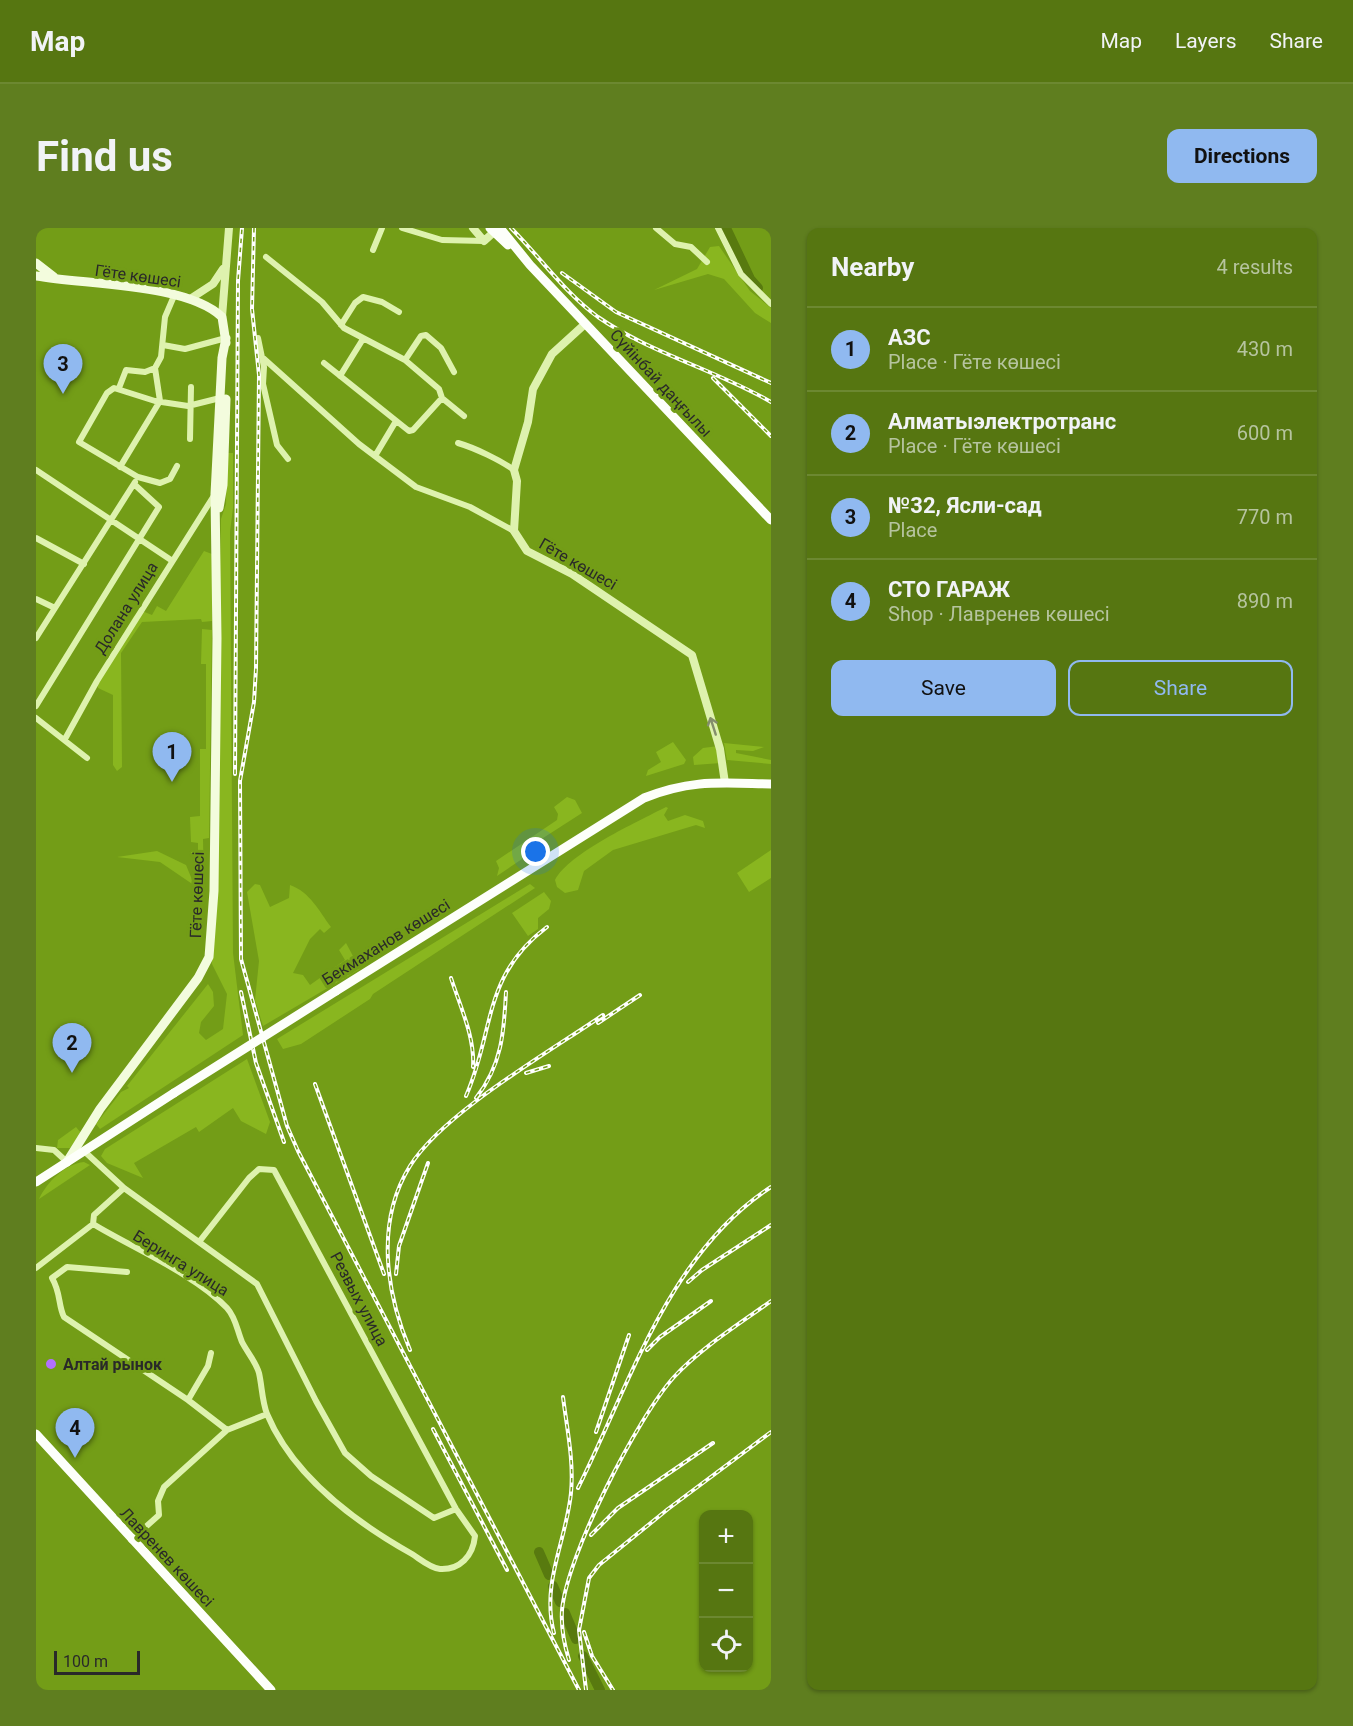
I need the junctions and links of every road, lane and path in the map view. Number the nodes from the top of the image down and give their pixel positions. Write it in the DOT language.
graph roads {
  1 [pos="229,228"];
  2 [pos="382,228"];
  3 [pos="402,228"];
  4 [pos="473,228"];
  5 [pos="656,228"];
  6 [pos="718,228"];
  7 [pos="494,229"];
  8 [pos="484,242"];
  9 [pos="373,250"];
  10 [pos="266,257"];
  11 [pos="707,262"];
  12 [pos="36,263"];
  13 [pos="224,265"];
  14 [pos="36,276"];
  15 [pos="59,280"];
  16 [pos="174,296"];
  17 [pos="190,299"];
  18 [pos="771,304"];
  19 [pos="399,312"];
  20 [pos="222,317"];
  21 [pos="585,324"];
  22 [pos="341,325"];
  23 [pos="226,338"];
  24 [pos="258,338"];
  25 [pos="363,339"];
  26 [pos="163,345"];
  27 [pos="262,357"];
  28 [pos="405,360"];
  29 [pos="324,363"];
  30 [pos="155,369"];
  31 [pos="454,372"];
  32 [pos="340,376"];
  33 [pos="191,387"];
  34 [pos="119,388"];
  35 [pos="220,398"];
  36 [pos="442,398"];
  37 [pos="160,401"];
  38 [pos="191,406"];
  39 [pos="464,416"];
  40 [pos="396,421"];
  41 [pos="190,439"];
  42 [pos="458,443"];
  43 [pos="375,456"];
  44 [pos="288,459"];
  45 [pos="177,466"];
  46 [pos="120,467"];
  47 [pos="36,470"];
  48 [pos="514,470"];
  49 [pos="138,477"];
  50 [pos="134,484"];
  51 [pos="215,494"];
  52 [pos="113,519"];
  53 [pos="771,520"];
  54 [pos="217,522"];
  55 [pos="514,531"];
  56 [pos="36,538"];
  57 [pos="140,538"];
  58 [pos="171,560"];
  59 [pos="84,564"];
  60 [pos="36,599"];
  61 [pos="54,608"];
  62 [pos="36,638"];
  63 [pos="36,706"];
  64 [pos="36,718"];
  65 [pos="65,739"];
  66 [pos="87,758"];
  67 [pos="725,783"];
  68 [pos="771,784"];
  69 [pos="91,1122"];
  70 [pos="109,1135"];
  71 [pos="36,1148"];
  72 [pos="84,1151"];
  73 [pos="67,1162"];
  74 [pos="36,1182"];
  75 [pos="124,1188"];
  76 [pos="93,1224"];
  77 [pos="199,1242"];
  78 [pos="36,1268"];
  79 [pos="127,1272"];
  80 [pos="210,1353"];
  81 [pos="188,1400"];
  82 [pos="267,1414"];
  83 [pos="228,1430"];
  84 [pos="38,1438"];
  85 [pos="456,1509"];
  86 [pos="475,1536"];
  87 [pos="131,1540"];
  88 [pos="271,1690"];
  1 -- 13 [label="street"];
  2 -- 9 [label="street"];
  3 -- 8 [label="street"];
  4 -- 8 [label="street"];
  5 -- 11 [label="street"];
  6 -- 18 [label="street"];
  7 -- 8 [label="street"];
  7 -- 21 [label="main road, Сүйінбай даңғылы"];
  10 -- 22 [label="street"];
  12 -- 15 [label="main road"];
  13 -- 17 [label="street"];
  13 -- 20 [label="street"];
  14 -- 15 [label="main road, Гёте көшесі"];
  15 -- 16 [label="main road, Гёте көшесі"];
  16 -- 17 [label="main road, Гёте көшесі"];
  16 -- 26 [label="street"];
  17 -- 20 [label="main road, Гёте көшесі"];
  19 -- 22 [label="street"];
  20 -- 23 [label="main road, Гёте көшесі"];
  21 -- 48 [label="street"];
  21 -- 53 [label="main road, Сүйінбай даңғылы"];
  22 -- 25 [label="street"];
  23 -- 26 [label="street"];
  23 -- 35 [label="main road, Гёте көшесі"];
  23 -- 54 [label="main road, Гёте көшесі"];
  24 -- 27 [label="street"];
  25 -- 28 [label="street"];
  25 -- 32 [label="street"];
  26 -- 30 [label="street"];
  27 -- 43 [label="street, Гёте көшесі"];
  27 -- 44 [label="street"];
  28 -- 31 [label="street"];
  28 -- 36 [label="street"];
  29 -- 32 [label="street"];
  30 -- 34 [label="street"];
  30 -- 37 [label="street"];
  32 -- 40 [label="street"];
  33 -- 38 [label="street"];
  34 -- 37 [label="street"];
  34 -- 46 [label="street"];
  35 -- 38 [label="street"];
  35 -- 51 [label="main road, Гёте көшесі"];
  36 -- 39 [label="street"];
  36 -- 40 [label="street"];
  37 -- 38 [label="street"];
  37 -- 46 [label="street"];
  38 -- 41 [label="street"];
  40 -- 43 [label="street"];
  42 -- 48 [label="street"];
  43 -- 55 [label="street, Гёте көшесі"];
  45 -- 49 [label="street"];
  46 -- 49 [label="street"];
  47 -- 52 [label="street"];
  48 -- 55 [label="street"];
  49 -- 50 [label="street"];
  50 -- 52 [label="street"];
  50 -- 57 [label="street"];
  51 -- 54 [label="main road, Гёте көшесі"];
  51 -- 58 [label="street, Долана улица"];
  52 -- 57 [label="street"];
  52 -- 59 [label="street"];
  54 -- 69 [label="main road, Гёте көшесі"];
  67 -- 55 [label="street, Гёте көшесі, one-way"];
  56 -- 59 [label="street"];
  57 -- 58 [label="street"];
  57 -- 63 [label="street"];
  58 -- 65 [label="street, Долана улица"];
  59 -- 61 [label="street"];
  60 -- 61 [label="street"];
  61 -- 62 [label="street"];
  64 -- 65 [label="street"];
  65 -- 66 [label="street"];
  67 -- 68 [label="main road, Бекмаханов көшесі"];
  67 -- 70 [label="main road, Бекмаханов көшесі, bridge"];
  69 -- 70 [label="main road"];
  69 -- 73 [label="main road, Гёте көшесі"];
  70 -- 72 [label="main road, Бекмаханов көшесі"];
  71 -- 73 [label="street"];
  72 -- 73 [label="main road, Бекмаханов көшесі"];
  72 -- 75 [label="street, Беринга улица"];
  73 -- 74 [label="main road, Бекмаханов көшесі"];
  75 -- 76 [label="street"];
  75 -- 77 [label="street, Беринга улица"];
  76 -- 78 [label="street"];
  76 -- 82 [label="street, Беринга улица"];
  77 -- 85 [label="street, Беринга улица"];
  77 -- 85 [label="street, Резвых улица"];
  79 -- 81 [label="street"];
  80 -- 81 [label="street"];
  81 -- 83 [label="street"];
  82 -- 83 [label="street"];
  82 -- 86 [label="street, Беринга улица"];
  83 -- 87 [label="street"];
  84 -- 87 [label="main road, Лавренев көшесі"];
  85 -- 86 [label="street, Резвых улица"];
  87 -- 88 [label="main road, Лавренев көшесі"];
}
